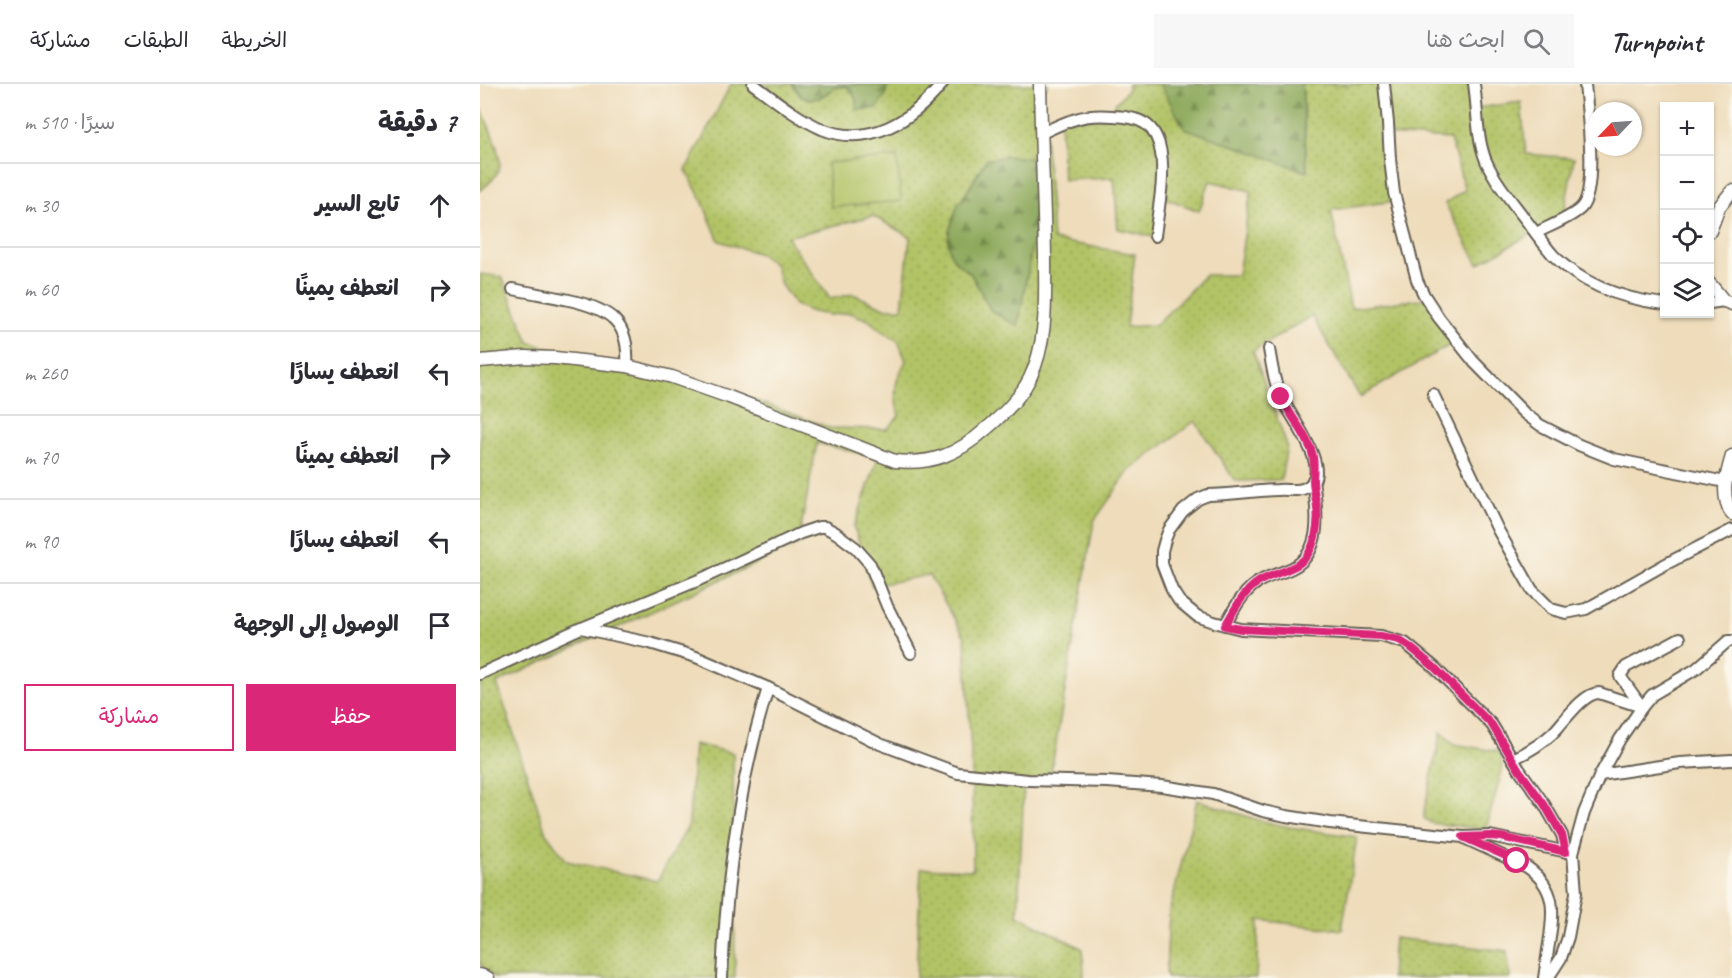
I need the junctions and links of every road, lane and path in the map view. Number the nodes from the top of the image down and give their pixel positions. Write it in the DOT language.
graph roads {
  1 [pos="753,84"];
  2 [pos="942,84"];
  3 [pos="1040,84"];
  4 [pos="1384,84"];
  5 [pos="1474,84"];
  6 [pos="1585,84"];
  7 [pos="1042,133"];
  8 [pos="1732,191"];
  9 [pos="1714,220"];
  10 [pos="1536,233"];
  11 [pos="1155,236"];
  12 [pos="1714,288"];
  13 [pos="513,289"];
  14 [pos="1660,303"];
  15 [pos="1728,303"];
  16 [pos="1269,349"];
  17 [pos="480,361"];
  18 [pos="627,366"];
  19 [pos="1433,394"];
  20 [pos="1732,456"];
  21 [pos="1313,480"];
  22 [pos="1725,482"];
  23 [pos="1732,514"];
  24 [pos="1732,530"];
  25 [pos="1225,626"];
  26 [pos="581,628"];
  27 [pos="1680,638"];
  28 [pos="1732,641"];
  29 [pos="912,653"];
  30 [pos="480,674"];
  31 [pos="768,688"];
  32 [pos="1642,707"];
  33 [pos="1513,759"];
  34 [pos="1732,760"];
  35 [pos="1600,775"];
  36 [pos="1463,837"];
  37 [pos="1570,853"];
  38 [pos="480,975"];
  39 [pos="488,978"];
  40 [pos="722,978"];
  41 [pos="1546,978"];
  1 -- 2 [label="street"];
  3 -- 7 [label="street"];
  4 -- 22 [label="street"];
  5 -- 10 [label="street"];
  6 -- 10 [label="street"];
  7 -- 11 [label="street"];
  7 -- 18 [label="street"];
  8 -- 9 [label="street"];
  10 -- 14 [label="street"];
  12 -- 15 [label="street"];
  13 -- 18 [label="street"];
  16 -- 21 [label="street"];
  17 -- 18 [label="street"];
  19 -- 24 [label="street"];
  20 -- 22 [label="street"];
  21 -- 25 [label="street"];
  21 -- 25 [label="street"];
  22 -- 23 [label="street"];
  25 -- 33 [label="street"];
  26 -- 29 [label="street"];
  26 -- 30 [label="street"];
  26 -- 31 [label="street"];
  27 -- 32 [label="street"];
  28 -- 32 [label="street"];
  31 -- 36 [label="street"];
  31 -- 40 [label="street"];
  32 -- 33 [label="street"];
  32 -- 35 [label="street"];
  33 -- 37 [label="street"];
  34 -- 35 [label="street"];
  35 -- 37 [label="street"];
  36 -- 37 [label="street"];
  36 -- 41 [label="street"];
  37 -- 41 [label="street"];
  38 -- 39 [label="street"];
}
